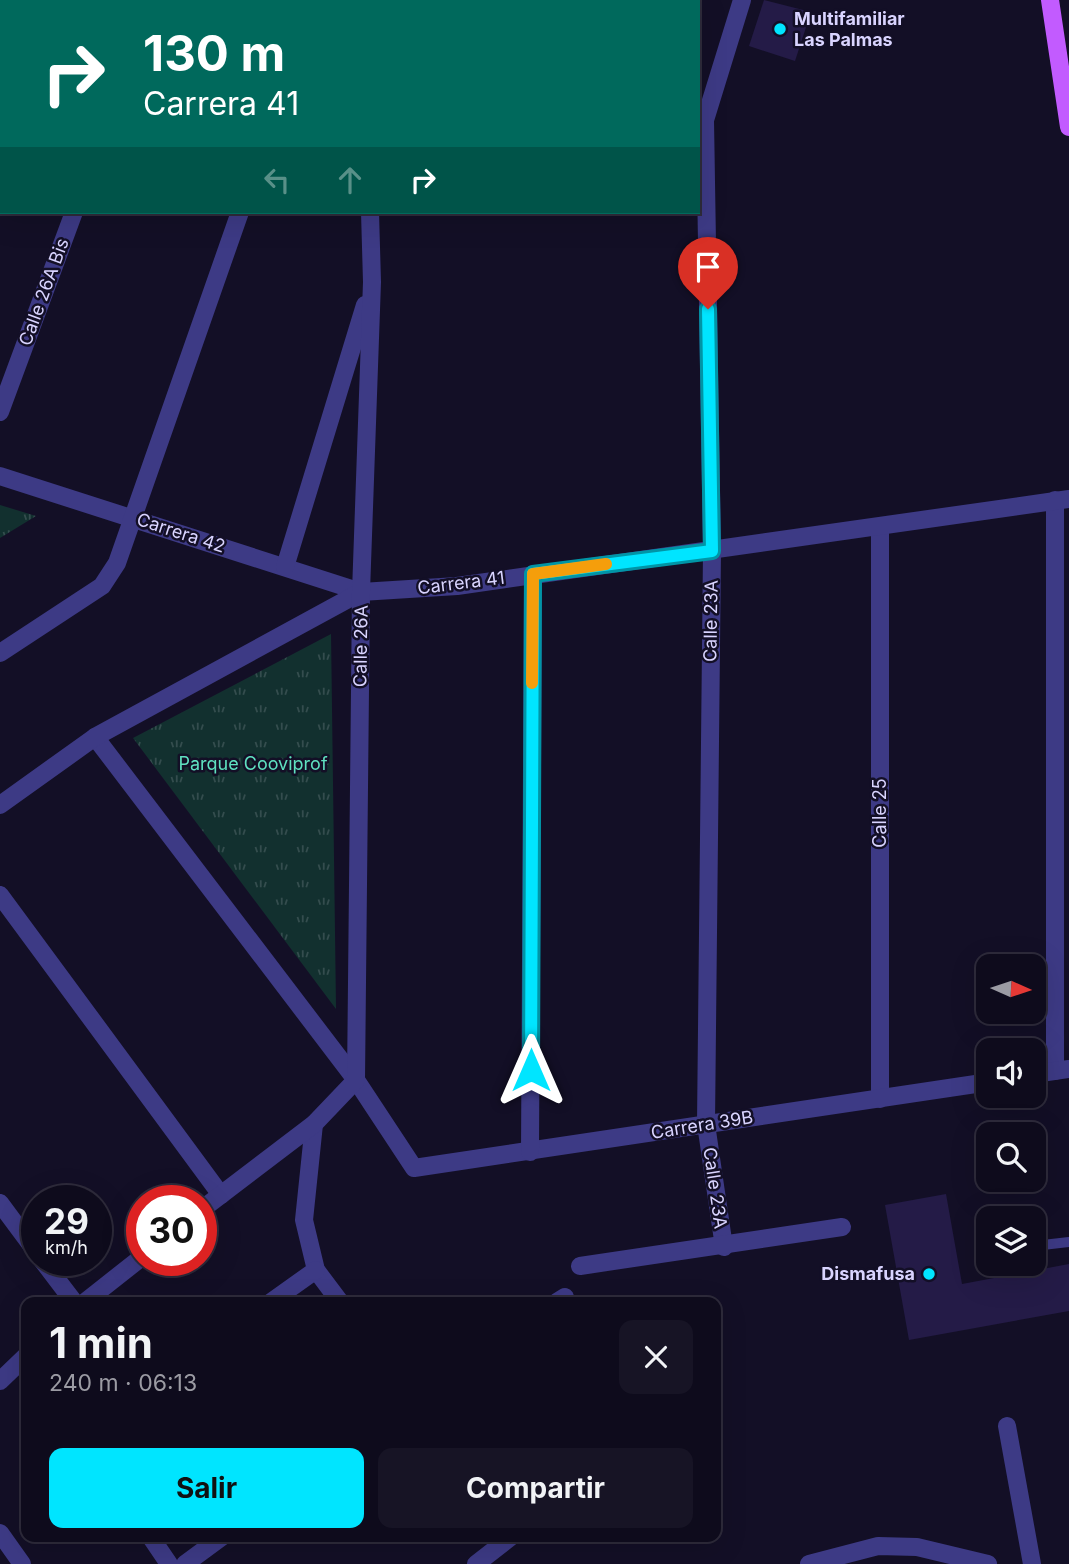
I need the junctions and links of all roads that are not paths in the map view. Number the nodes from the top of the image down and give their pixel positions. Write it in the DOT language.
graph roads {
  1 [pos="742,0"];
  2 [pos="1050,0"];
  3 [pos="1069,127"];
  4 [pos="73,214"];
  5 [pos="239,214"];
  6 [pos="370,214"];
  7 [pos="372,282"];
  8 [pos="0,412"];
  9 [pos="0,476"];
  10 [pos="1062,499"];
  11 [pos="134,518"];
  12 [pos="880,527"];
  13 [pos="712,551"];
  14 [pos="285,567"];
  15 [pos="533,574"];
  16 [pos="362,592"];
  17 [pos="0,653"];
  18 [pos="94,737"];
  19 [pos="0,805"];
  20 [pos="0,895"];
  21 [pos="1062,1070"];
  22 [pos="356,1080"];
  23 [pos="976,1084"];
  24 [pos="880,1099"];
  25 [pos="314,1124"];
  26 [pos="706,1124"];
  27 [pos="530,1152"];
  28 [pos="221,1195"];
  29 [pos="217,1198"];
  30 [pos="0,1203"];
  31 [pos="842,1227"];
  32 [pos="21,1231"];
  33 [pos="1069,1242"];
  34 [pos="1046,1245"];
  35 [pos="724,1247"];
  36 [pos="580,1266"];
  37 [pos="126,1270"];
  38 [pos="316,1270"];
  39 [pos="54,1276"];
  40 [pos="70,1297"];
  41 [pos="91,1297"];
  42 [pos="278,1297"];
  43 [pos="336,1297"];
  44 [pos="21,1361"];
  45 [pos="0,1381"];
  46 [pos="1007,1426"];
  47 [pos="0,1532"];
  48 [pos="154,1542"];
  49 [pos="215,1542"];
  50 [pos="504,1542"];
  51 [pos="22,1564"];
  52 [pos="169,1564"];
  53 [pos="185,1564"];
  54 [pos="476,1564"];
  55 [pos="809,1564"];
  56 [pos="988,1564"];
  57 [pos="1032,1564"];
  1 -- 13 [label="street, Calle 23A"];
  2 -- 3 [label="main road"];
  4 -- 8 [label="street, Calle 26A Bis"];
  5 -- 11 [label="street"];
  6 -- 7 [label="street, Calle 26A"];
  7 -- 14 [label="street"];
  7 -- 16 [label="street, Calle 26A"];
  9 -- 11 [label="street, Carrera 42"];
  10 -- 12 [label="street, Carrera 41"];
  10 -- 21 [label="street"];
  11 -- 14 [label="street, Carrera 42"];
  11 -- 17 [label="street"];
  12 -- 13 [label="street, Carrera 41"];
  12 -- 24 [label="street, Calle 25"];
  13 -- 15 [label="street, Carrera 41"];
  13 -- 26 [label="street, Calle 23A"];
  14 -- 16 [label="street, Carrera 42"];
  15 -- 16 [label="street, Carrera 41"];
  15 -- 27 [label="street"];
  16 -- 18 [label="street, Carrera 41"];
  16 -- 22 [label="street, Calle 26A"];
  18 -- 19 [label="street, Carrera 41"];
  18 -- 22 [label="street"];
  20 -- 28 [label="street"];
  22 -- 25 [label="street"];
  22 -- 27 [label="street, Carrera 39B"];
  23 -- 24 [label="street, Carrera 39B"];
  24 -- 26 [label="street, Carrera 39B"];
  25 -- 28 [label="street"];
  25 -- 38 [label="street"];
  26 -- 27 [label="street, Carrera 39B"];
  26 -- 35 [label="street, Calle 23A"];
  28 -- 29 [label="street"];
  30 -- 32 [label="street"];
  31 -- 35 [label="street"];
  33 -- 34 [label="lane"];
  35 -- 36 [label="street"];
  37 -- 41 [label="street"];
  38 -- 42 [label="street"];
  38 -- 43 [label="street"];
  39 -- 40 [label="street"];
  44 -- 45 [label="street"];
  46 -- 57 [label="street"];
  47 -- 51 [label="street"];
  48 -- 52 [label="street"];
  49 -- 53 [label="street"];
  50 -- 54 [label="street"];
  55 -- 56 [label="street"];
}
